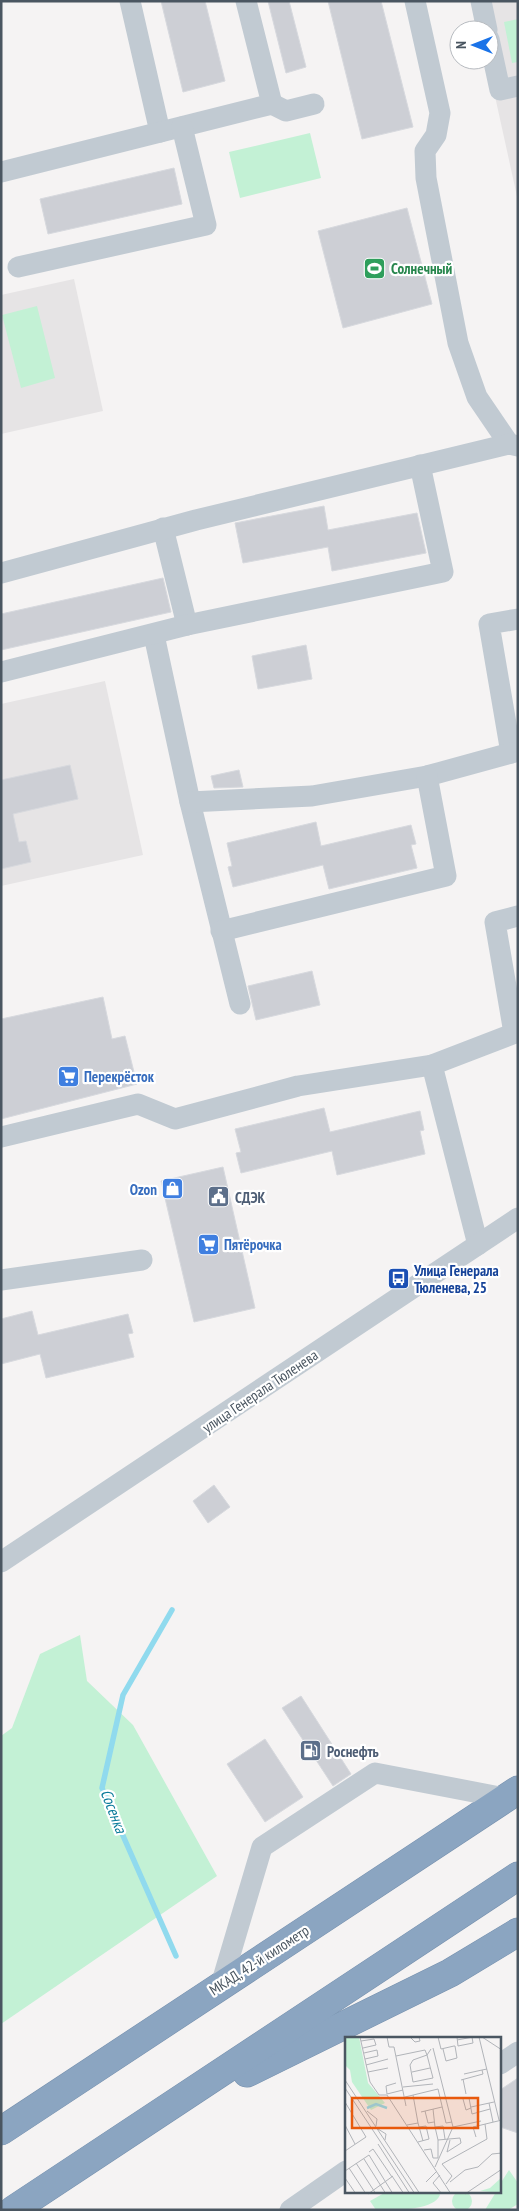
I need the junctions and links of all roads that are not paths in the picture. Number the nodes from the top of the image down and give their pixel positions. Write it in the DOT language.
graph roads {
  1 [pos="130,1"];
  2 [pos="246,1"];
  3 [pos="415,1"];
  4 [pos="481,1"];
  5 [pos="485,20"];
  6 [pos="496,70"];
  7 [pos="518,86"];
  8 [pos="272,104"];
  9 [pos="314,104"];
  10 [pos="182,127"];
  11 [pos="160,132"];
  12 [pos="1,172"];
  13 [pos="18,267"];
  14 [pos="514,445"];
  15 [pos="420,466"];
  16 [pos="163,528"];
  17 [pos="1,573"];
  18 [pos="518,619"];
  19 [pos="187,625"];
  20 [pos="154,634"];
  21 [pos="1,672"];
  22 [pos="514,752"];
  23 [pos="427,776"];
  24 [pos="190,802"];
  25 [pos="518,916"];
  26 [pos="222,931"];
  27 [pos="240,1004"];
  28 [pos="516,1033"];
  29 [pos="432,1065"];
  30 [pos="1,1137"];
  31 [pos="518,1218"];
  32 [pos="478,1245"];
  33 [pos="142,1260"];
  34 [pos="1,1280"];
  35 [pos="1,1562"];
  36 [pos="511,1794"];
  37 [pos="518,1876"];
  38 [pos="518,1932"];
  39 [pos="220,1986"];
  40 [pos="518,2052"];
  41 [pos="502,2063"];
  42 [pos="146,2122"];
  43 [pos="1,2131"];
  44 [pos="345,2172"];
  45 [pos="13,2210"];
  46 [pos="290,2210"];
  1 -- 11 [label="street"];
  2 -- 8 [label="street"];
  3 -- 14 [label="street"];
  4 -- 5 [label="street"];
  6 -- 7 [label="street"];
  8 -- 9 [label="street"];
  8 -- 10 [label="street"];
  10 -- 11 [label="street"];
  10 -- 13 [label="street"];
  11 -- 12 [label="street"];
  14 -- 15 [label="street"];
  15 -- 16 [label="street"];
  15 -- 19 [label="street"];
  16 -- 17 [label="street"];
  16 -- 19 [label="street"];
  18 -- 22 [label="street"];
  19 -- 20 [label="street"];
  20 -- 21 [label="street"];
  20 -- 24 [label="street"];
  22 -- 23 [label="street"];
  23 -- 24 [label="street"];
  23 -- 26 [label="street"];
  24 -- 26 [label="street"];
  25 -- 28 [label="street"];
  26 -- 27 [label="street"];
  28 -- 29 [label="street"];
  29 -- 30 [label="street"];
  29 -- 32 [label="street"];
  31 -- 32 [label="street, улица Генерала Тюленева"];
  32 -- 35 [label="street, улица Генерала Тюленева"];
  33 -- 34 [label="street"];
  36 -- 39 [label="highway, МКАД, 42-й километр"];
  36 -- 39 [label="street"];
  37 -- 42 [label="highway"];
  38 -- 42 [label="highway"];
  39 -- 43 [label="highway, МКАД, 42-й километр"];
  40 -- 41 [label="street"];
  42 -- 45 [label="highway"];
  44 -- 46 [label="street"];
}
